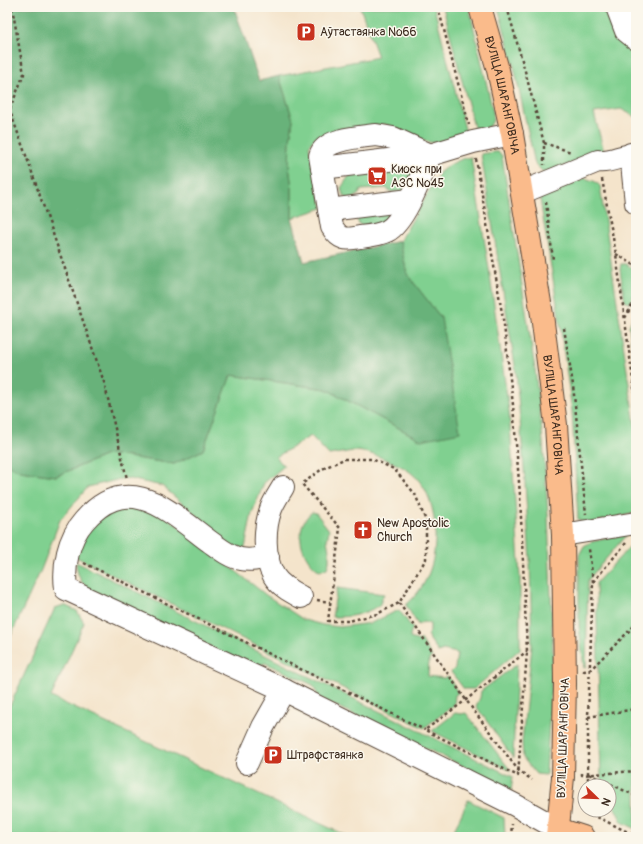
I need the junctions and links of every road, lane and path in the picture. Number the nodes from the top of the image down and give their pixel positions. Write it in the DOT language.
graph roads {
  1 [pos="12,7"];
  2 [pos="438,7"];
  3 [pos="480,7"];
  4 [pos="618,7"];
  5 [pos="636,39"];
  6 [pos="7,103"];
  7 [pos="10,109"];
  8 [pos="512,134"];
  9 [pos="473,142"];
  10 [pos="430,154"];
  11 [pos="634,155"];
  12 [pos="598,161"];
  13 [pos="523,192"];
  14 [pos="410,200"];
  15 [pos="636,203"];
  16 [pos="329,210"];
  17 [pos="616,254"];
  18 [pos="636,266"];
  19 [pos="636,298"];
  20 [pos="624,318"];
  21 [pos="636,402"];
  22 [pos="283,487"];
  23 [pos="132,496"];
  24 [pos="634,530"];
  25 [pos="563,535"];
  26 [pos="68,555"];
  27 [pos="268,557"];
  28 [pos="301,597"];
  29 [pos="399,603"];
  30 [pos="636,624"];
  31 [pos="527,651"];
  32 [pos="590,670"];
  33 [pos="584,671"];
  34 [pos="284,690"];
  35 [pos="466,700"];
  36 [pos="636,709"];
  37 [pos="588,717"];
  38 [pos="425,730"];
  39 [pos="247,763"];
  40 [pos="518,770"];
  41 [pos="636,771"];
  42 [pos="589,774"];
  43 [pos="582,775"];
  44 [pos="589,778"];
  45 [pos="532,780"];
  46 [pos="636,796"];
  47 [pos="599,818"];
  48 [pos="512,822"];
  49 [pos="636,825"];
  50 [pos="557,833"];
  51 [pos="632,834"];
  52 [pos="636,836"];
  53 [pos="511,837"];
  54 [pos="583,837"];
  1 -- 7 [label="path"];
  2 -- 9 [label="path"];
  3 -- 8 [label="main road, ВУЛІЦА ШАРАНГОВІЧА"];
  4 -- 5 [label="lane"];
  6 -- 7 [label="path"];
  7 -- 23 [label="path"];
  8 -- 9 [label="lane"];
  8 -- 13 [label="main road, ВУЛІЦА ШАРАНГОВІЧА"];
  9 -- 10 [label="lane"];
  9 -- 31 [label="path"];
  10 -- 14 [label="lane"];
  10 -- 16 [label="lane"];
  11 -- 12 [label="lane"];
  11 -- 15 [label="lane"];
  12 -- 13 [label="lane"];
  12 -- 17 [label="path"];
  13 -- 25 [label="main road, ВУЛІЦА ШАРАНГОВІЧА"];
  14 -- 16 [label="lane"];
  14 -- 16 [label="lane"];
  17 -- 18 [label="path"];
  17 -- 20 [label="path"];
  19 -- 20 [label="path"];
  20 -- 21 [label="path"];
  22 -- 27 [label="lane"];
  23 -- 26 [label="lane"];
  23 -- 27 [label="lane"];
  24 -- 25 [label="lane"];
  24 -- 32 [label="path"];
  25 -- 50 [label="main road, ВУЛІЦА ШАРАНГОВІЧА"];
  26 -- 34 [label="lane"];
  26 -- 38 [label="path"];
  27 -- 28 [label="lane"];
  29 -- 29 [label="path"];
  29 -- 35 [label="path"];
  30 -- 32 [label="path"];
  31 -- 35 [label="path"];
  31 -- 40 [label="path"];
  32 -- 33 [label="path"];
  32 -- 37 [label="path"];
  34 -- 39 [label="lane"];
  34 -- 50 [label="lane"];
  35 -- 38 [label="path"];
  35 -- 40 [label="path"];
  36 -- 37 [label="path"];
  37 -- 42 [label="path"];
  38 -- 40 [label="path"];
  40 -- 45 [label="path"];
  41 -- 42 [label="path"];
  42 -- 43 [label="path"];
  42 -- 44 [label="path"];
  42 -- 46 [label="path"];
  47 -- 51 [label="path"];
  48 -- 53 [label="path"];
  49 -- 51 [label="path"];
  50 -- 54 [label="main road"];
  51 -- 52 [label="path"];
}
